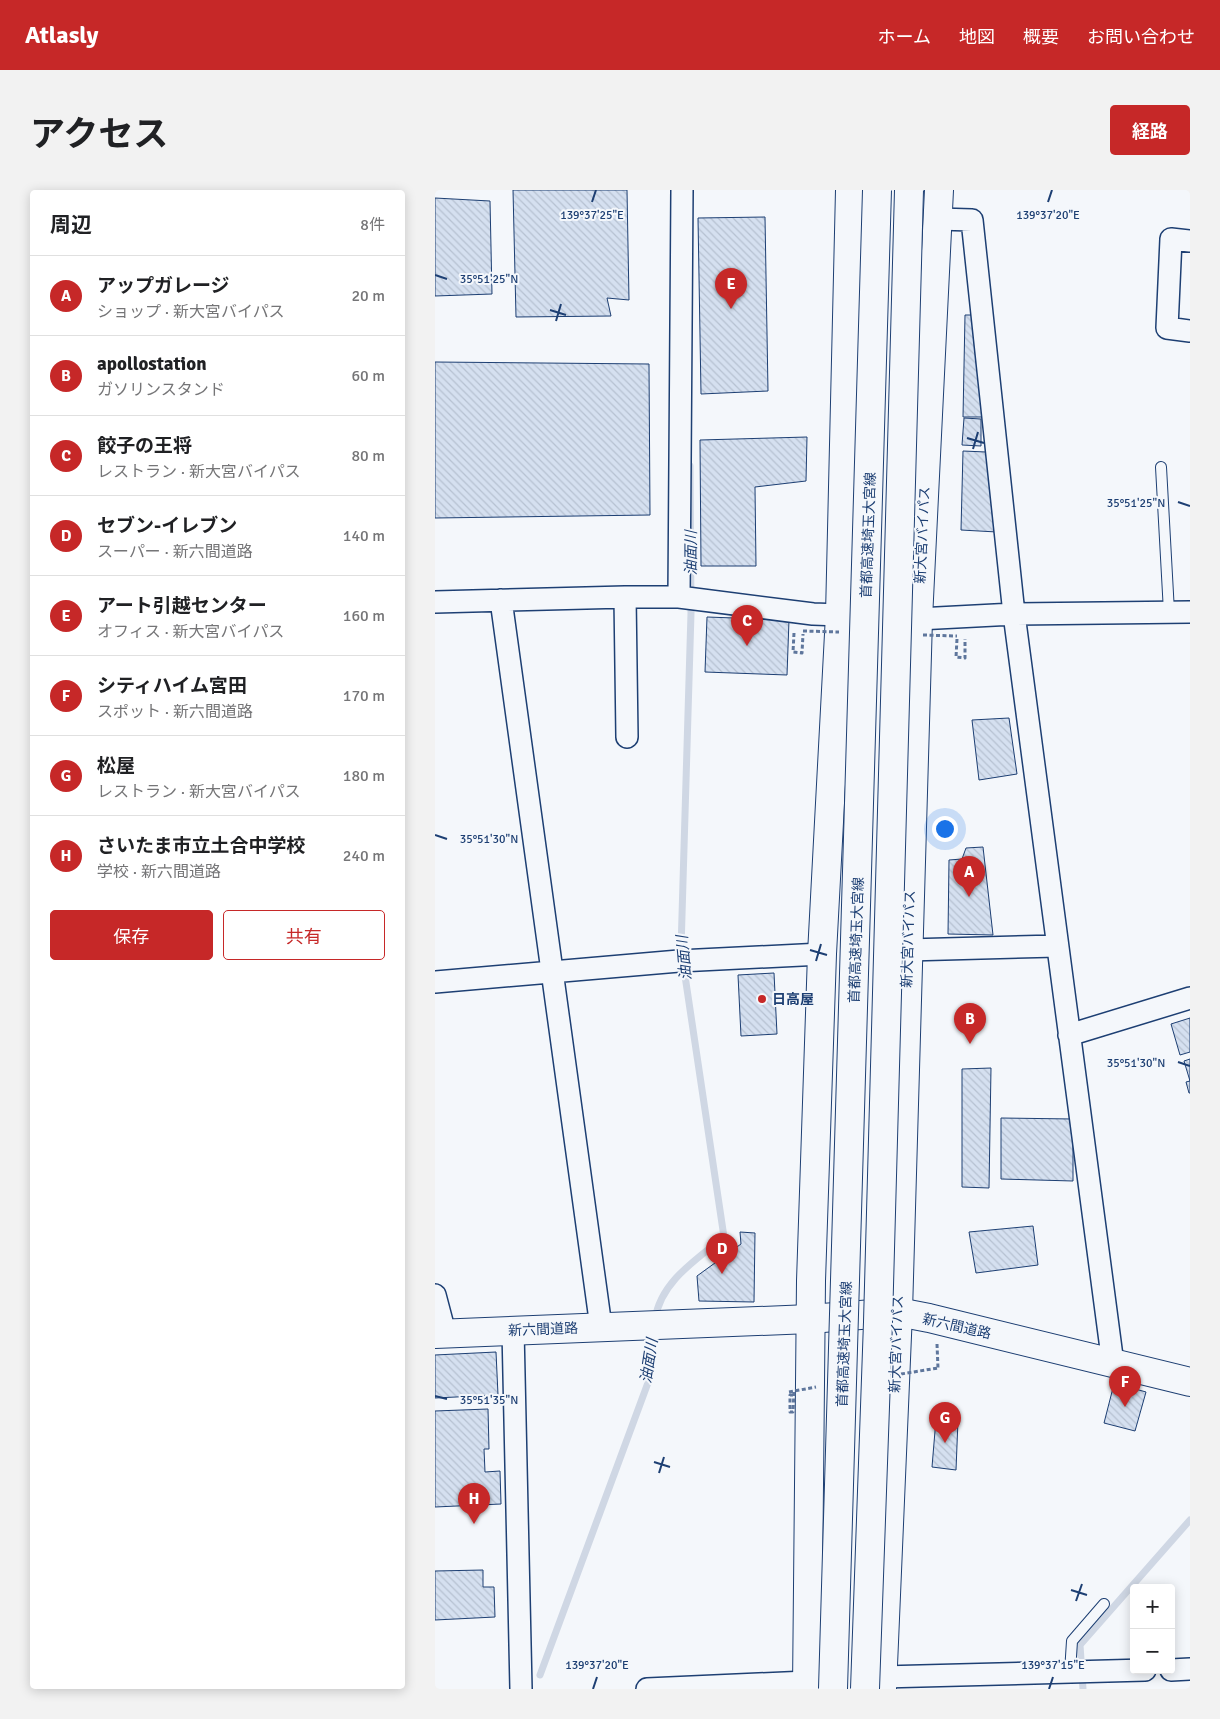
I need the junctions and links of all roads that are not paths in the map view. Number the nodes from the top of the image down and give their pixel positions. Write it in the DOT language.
graph roads {
  1 [pos="682,190"];
  2 [pos="850,190"];
  3 [pos="877,190"];
  4 [pos="909,190"];
  5 [pos="939,190"];
  6 [pos="938,219"];
  7 [pos="1190,241"];
  8 [pos="1190,331"];
  9 [pos="1161,467"];
  10 [pos="625,597"];
  11 [pos="687,598"];
  12 [pos="501,600"];
  13 [pos="435,602"];
  14 [pos="1180,612"];
  15 [pos="1014,614"];
  16 [pos="840,615"];
  17 [pos="918,619"];
  18 [pos="627,737"];
  19 [pos="1057,946"];
  20 [pos="908,950"];
  21 [pos="822,954"];
  22 [pos="552,972"];
  23 [pos="435,982"];
  24 [pos="1190,998"];
  25 [pos="1069,1035"];
  26 [pos="435,1295"];
  27 [pos="898,1312"];
  28 [pos="811,1319"];
  29 [pos="601,1327"];
  30 [pos="513,1330"];
  31 [pos="440,1334"];
  32 [pos="1113,1364"];
  33 [pos="1190,1382"];
  34 [pos="1104,1604"];
  35 [pos="1190,1669"];
  36 [pos="1130,1670"];
  37 [pos="1175,1670"];
  38 [pos="1070,1672"];
  39 [pos="877,1685"];
  40 [pos="816,1687"];
  41 [pos="521,1689"];
  42 [pos="647,1689"];
  1 -- 11 [label="street"];
  2 -- 16 [label="main road"];
  3 -- 40 [label="main road, 首都高速埼玉大宮線, bridge"];
  4 -- 39 [label="main road, bridge"];
  5 -- 6 [label="main road, 新大宮バイパス"];
  6 -- 15 [label="street"];
  6 -- 17 [label="main road, 新大宮バイパス"];
  7 -- 8 [label="street"];
  9 -- 14 [label="lane"];
  10 -- 11 [label="street"];
  10 -- 12 [label="street"];
  10 -- 18 [label="street"];
  11 -- 16 [label="street"];
  12 -- 13 [label="street"];
  12 -- 22 [label="street"];
  14 -- 15 [label="street"];
  15 -- 17 [label="street"];
  15 -- 19 [label="street"];
  16 -- 21 [label="main road"];
  17 -- 20 [label="main road, 新大宮バイパス"];
  19 -- 20 [label="street"];
  19 -- 25 [label="street"];
  20 -- 27 [label="main road, 新大宮バイパス"];
  21 -- 22 [label="street"];
  21 -- 28 [label="main road"];
  22 -- 23 [label="street"];
  22 -- 29 [label="street"];
  24 -- 25 [label="street"];
  25 -- 32 [label="street"];
  26 -- 31 [label="street"];
  27 -- 28 [label="main road, 新六間道路"];
  27 -- 32 [label="main road, 新六間道路"];
  27 -- 39 [label="main road, 新大宮バイパス"];
  28 -- 29 [label="main road, 新六間道路"];
  28 -- 40 [label="main road"];
  29 -- 30 [label="main road, 新六間道路"];
  30 -- 31 [label="main road, 新六間道路"];
  30 -- 41 [label="street"];
  32 -- 33 [label="main road, 新六間道路"];
  34 -- 38 [label="lane"];
  35 -- 37 [label="street"];
  36 -- 38 [label="street"];
  38 -- 39 [label="street"];
  40 -- 42 [label="street"];
}
